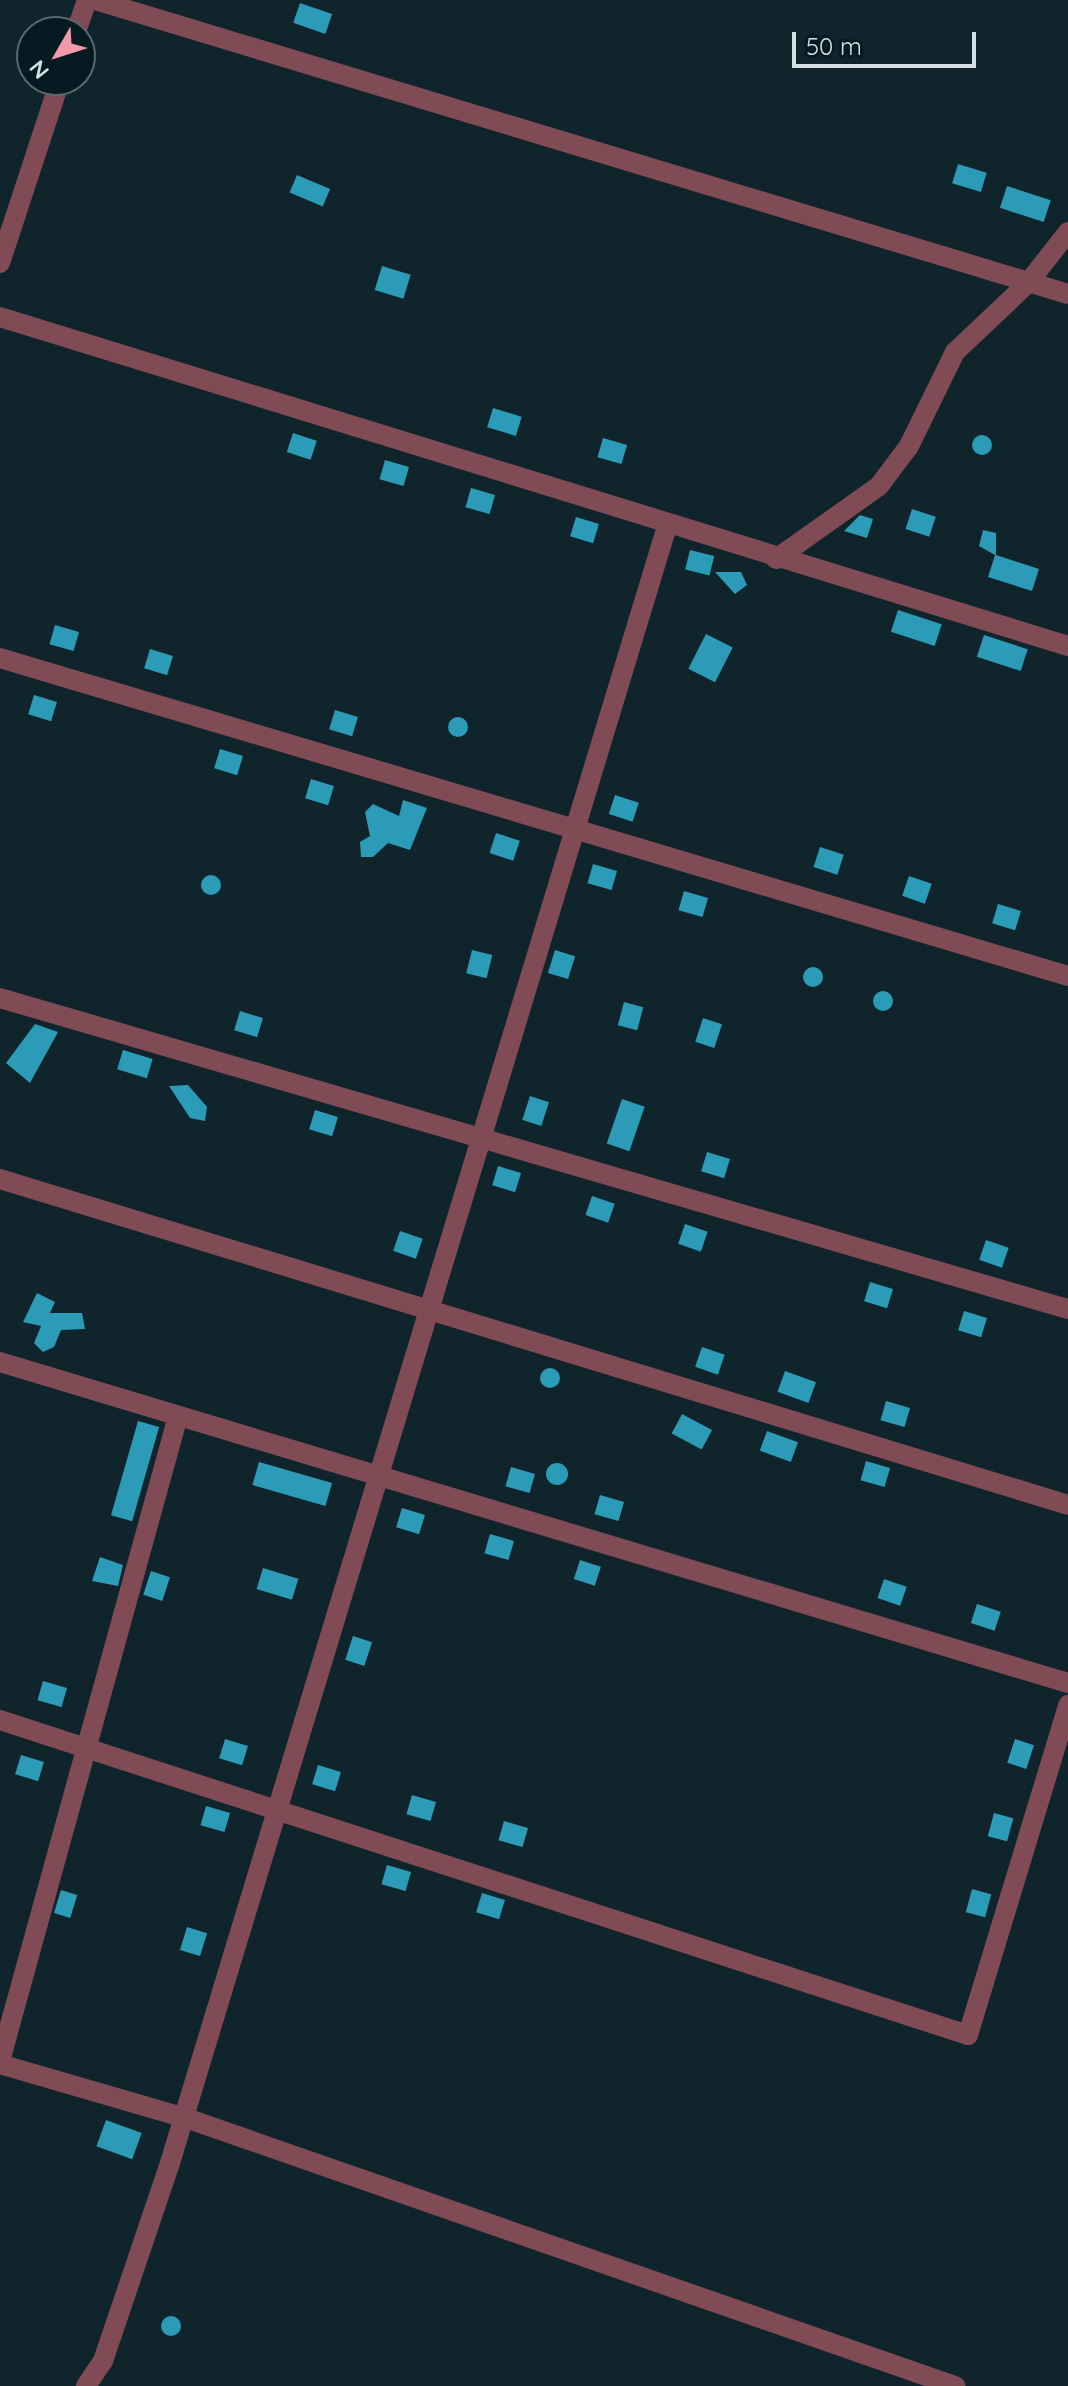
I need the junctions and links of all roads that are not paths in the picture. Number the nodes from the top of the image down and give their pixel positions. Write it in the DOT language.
graph roads {
  1 [pos="95,0"];
  2 [pos="55,96"];
  3 [pos="1068,232"];
  4 [pos="0,263"];
  5 [pos="1028,283"];
  6 [pos="1068,294"];
  7 [pos="0,317"];
  8 [pos="667,526"];
  9 [pos="776,559"];
  10 [pos="1068,646"];
  11 [pos="0,658"];
  12 [pos="575,826"];
  13 [pos="1068,976"];
  14 [pos="0,998"];
  15 [pos="482,1138"];
  16 [pos="0,1179"];
  17 [pos="1068,1309"];
  18 [pos="433,1315"];
  19 [pos="0,1362"];
  20 [pos="178,1416"];
  21 [pos="381,1477"];
  22 [pos="1068,1505"];
  23 [pos="1068,1683"];
  24 [pos="1068,1705"];
  25 [pos="0,1720"];
  26 [pos="84,1746"];
  27 [pos="280,1809"];
  28 [pos="0,2062"];
  29 [pos="183,2117"];
  30 [pos="86,2386"];
  31 [pos="955,2386"];
  1 -- 5 [label="street"];
  2 -- 4 [label="street"];
  3 -- 5 [label="street"];
  5 -- 6 [label="street"];
  5 -- 9 [label="street"];
  7 -- 8 [label="street"];
  8 -- 9 [label="street"];
  8 -- 12 [label="street"];
  9 -- 10 [label="street"];
  11 -- 12 [label="street"];
  12 -- 13 [label="street"];
  12 -- 15 [label="street"];
  14 -- 15 [label="street"];
  15 -- 17 [label="street"];
  15 -- 18 [label="street"];
  16 -- 18 [label="street"];
  18 -- 21 [label="street"];
  18 -- 22 [label="street"];
  19 -- 20 [label="street"];
  20 -- 21 [label="street"];
  20 -- 26 [label="street"];
  21 -- 23 [label="street"];
  21 -- 27 [label="street"];
  24 -- 27 [label="street"];
  25 -- 26 [label="street"];
  26 -- 27 [label="street"];
  26 -- 28 [label="street"];
  27 -- 29 [label="street"];
  28 -- 29 [label="street"];
  29 -- 30 [label="street"];
  29 -- 31 [label="street"];
}
